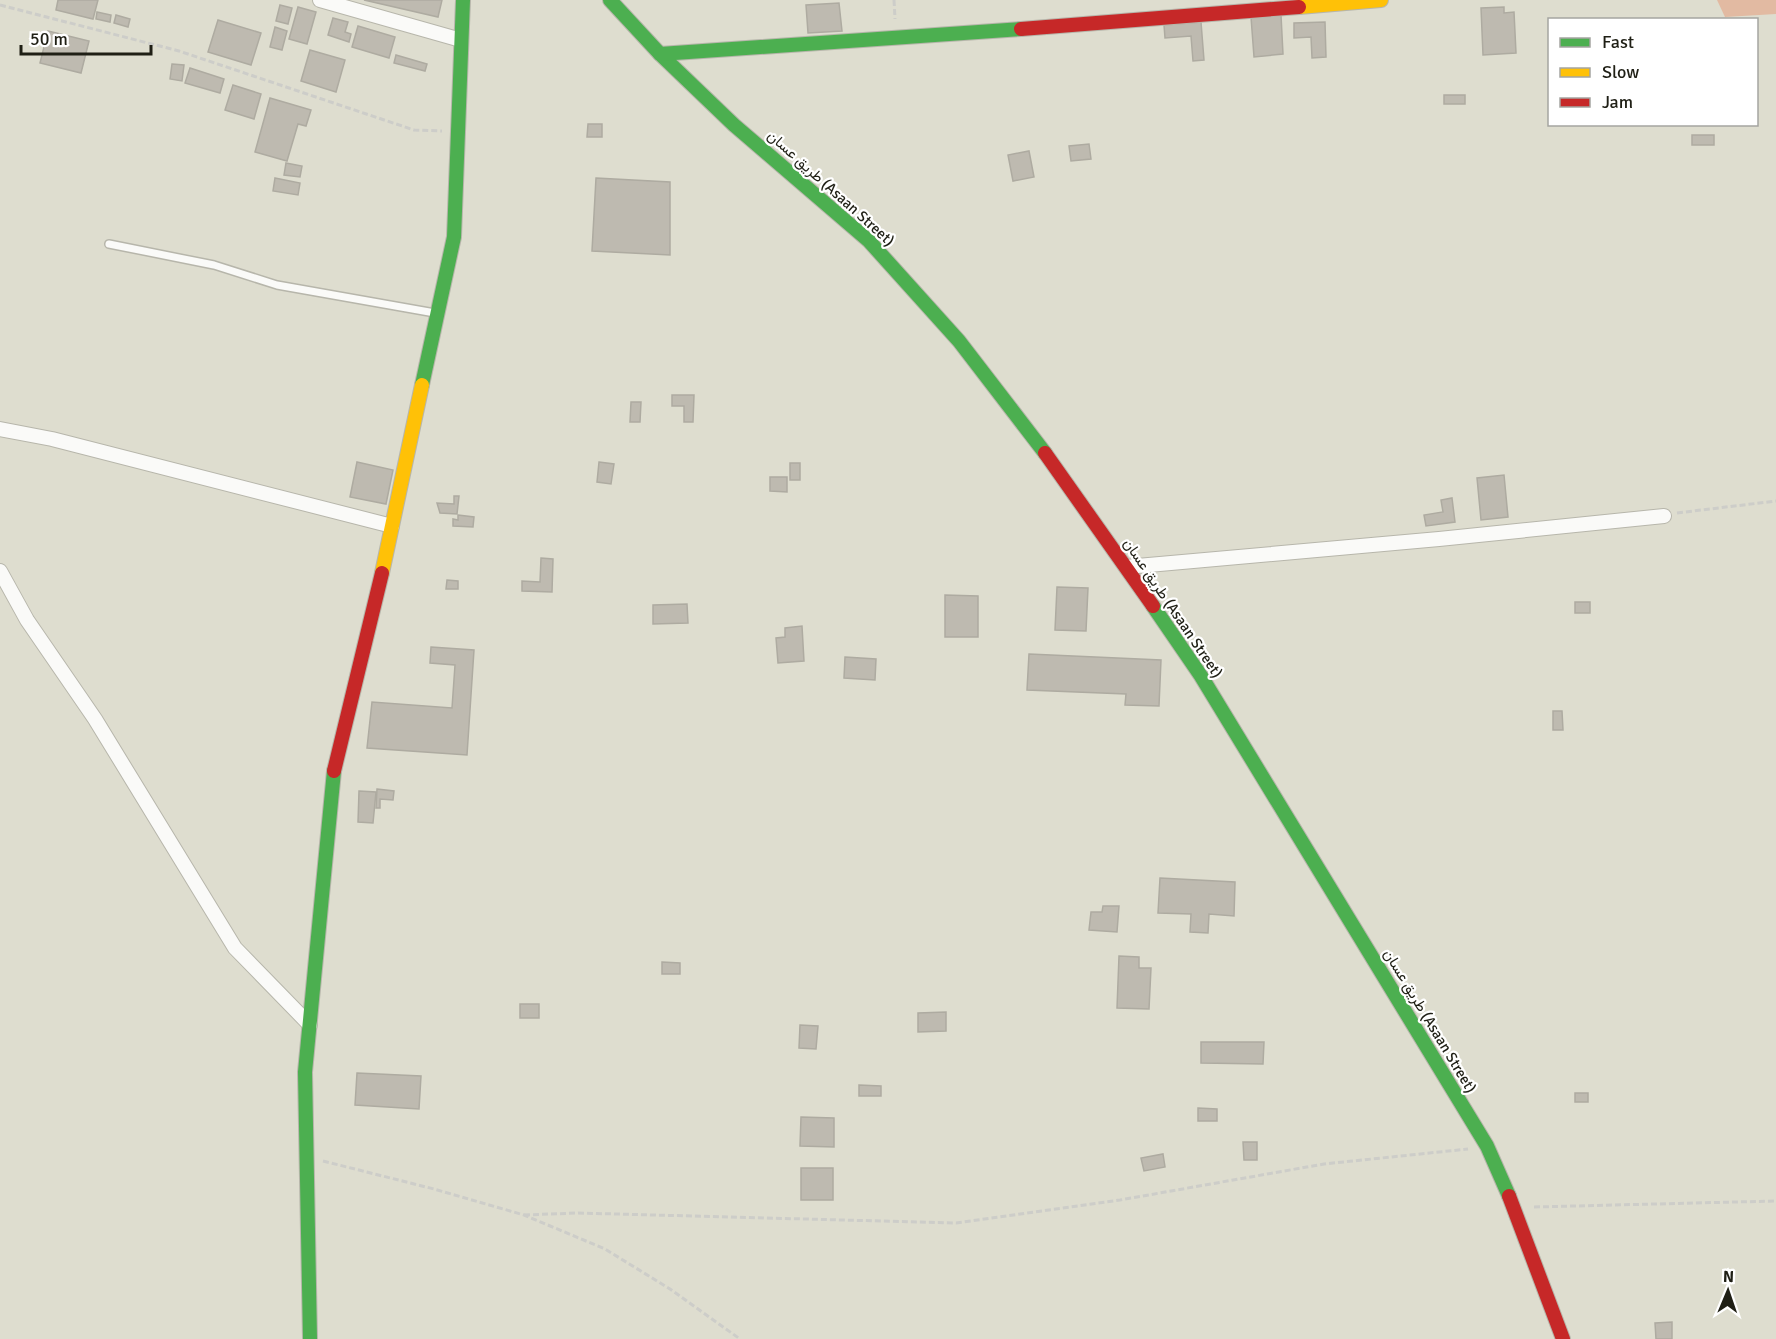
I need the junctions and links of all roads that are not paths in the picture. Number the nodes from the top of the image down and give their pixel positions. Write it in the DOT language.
graph roads {
  1 [pos="320,0"];
  2 [pos="463,0"];
  3 [pos="610,0"];
  4 [pos="1381,0"];
  5 [pos="461,40"];
  6 [pos="660,54"];
  7 [pos="109,244"];
  8 [pos="438,314"];
  9 [pos="0,429"];
  10 [pos="1664,516"];
  11 [pos="392,526"];
  12 [pos="1126,567"];
  13 [pos="0,571"];
  14 [pos="310,1025"];
  15 [pos="310,1339"];
  16 [pos="1563,1339"];
  1 -- 5 [label="street"];
  2 -- 5 [label="street"];
  3 -- 6 [label="street, طريق عسان (Asaan Street)"];
  4 -- 6 [label="street"];
  5 -- 8 [label="street"];
  6 -- 12 [label="street, طريق عسان (Asaan Street)"];
  7 -- 8 [label="lane"];
  8 -- 11 [label="street"];
  9 -- 11 [label="street"];
  10 -- 12 [label="street"];
  11 -- 14 [label="street"];
  12 -- 16 [label="street, طريق عسان (Asaan Street)"];
  13 -- 14 [label="street"];
  14 -- 15 [label="street"];
}
